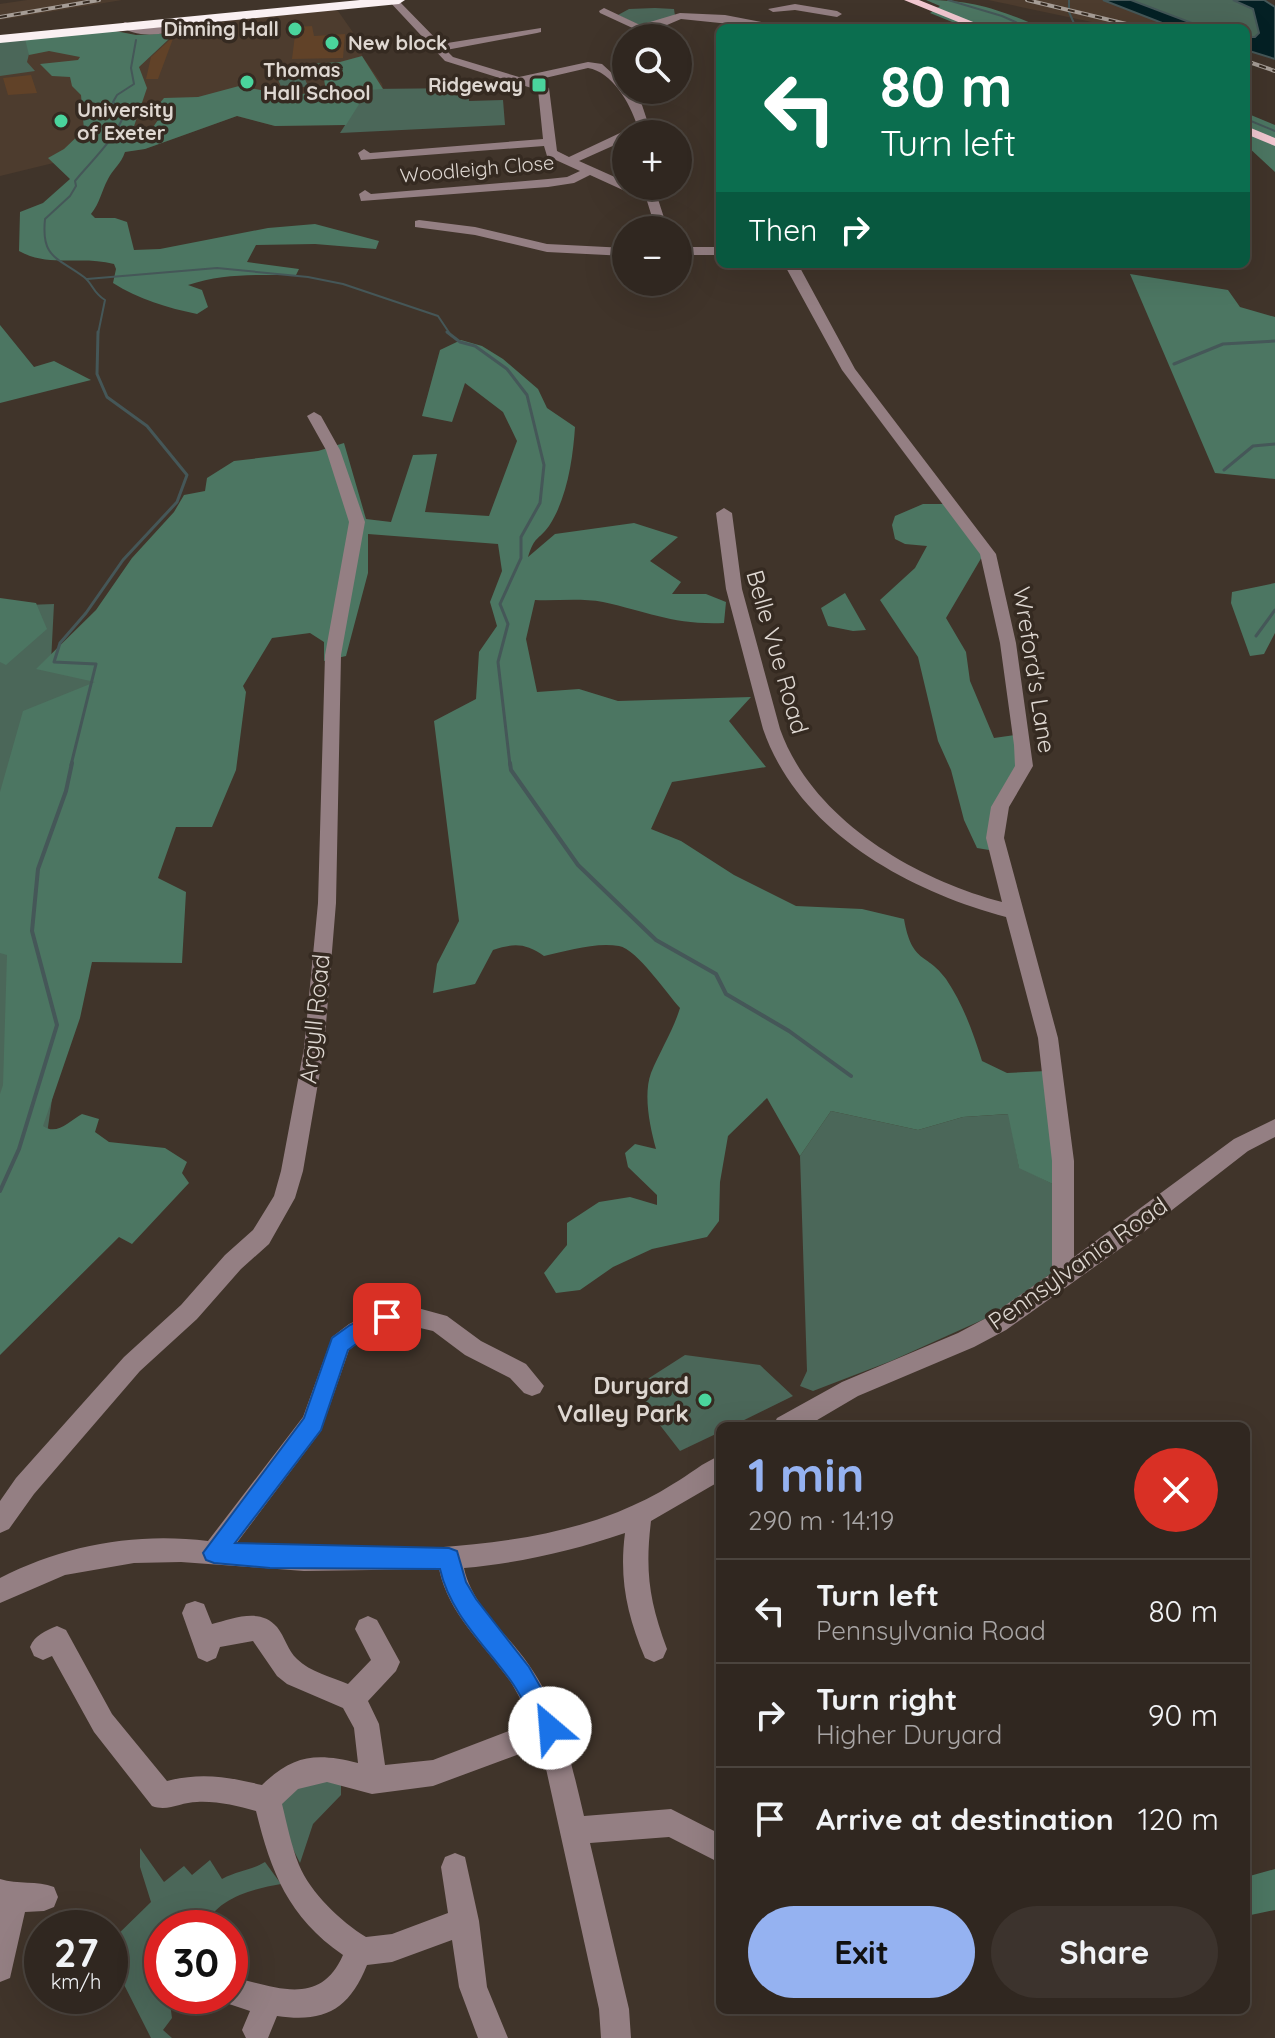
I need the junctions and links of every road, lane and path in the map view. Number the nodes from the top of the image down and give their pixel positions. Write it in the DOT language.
graph roads {
  1 [pos="399,0"];
  2 [pos="764,0"];
  3 [pos="826,0"];
  4 [pos="909,0"];
  5 [pos="393,1"];
  6 [pos="624,9"];
  7 [pos="773,9"];
  8 [pos="837,14"];
  9 [pos="760,24"];
  10 [pos="778,24"];
  11 [pos="834,24"];
  12 [pos="972,24"];
  13 [pos="537,30"];
  14 [pos="0,39"];
  15 [pos="438,48"];
  16 [pos="517,81"];
  17 [pos="642,120"];
  18 [pos="1250,132"];
  19 [pos="549,142"];
  20 [pos="612,142"];
  21 [pos="1275,142"];
  22 [pos="365,157"];
  23 [pos="567,162"];
  24 [pos="589,171"];
  25 [pos="365,198"];
  26 [pos="658,216"];
  27 [pos="423,228"];
  28 [pos="612,251"];
  29 [pos="692,251"];
  30 [pos="716,251"];
  31 [pos="793,268"];
  32 [pos="314,416"];
  33 [pos="724,513"];
  34 [pos="1015,912"];
  35 [pos="1275,1127"];
  36 [pos="1063,1275"];
  37 [pos="532,1386"];
  38 [pos="792,1422"];
  39 [pos="716,1470"];
  40 [pos="2,1514"];
  41 [pos="640,1514"];
  42 [pos="214,1553"];
  43 [pos="449,1559"];
  44 [pos="0,1591"];
  45 [pos="368,1629"];
  46 [pos="202,1633"];
  47 [pos="43,1647"];
  48 [pos="654,1649"];
  49 [pos="352,1699"];
  50 [pos="550,1728"];
  51 [pos="372,1780"];
  52 [pos="267,1800"];
  53 [pos="576,1830"];
  54 [pos="716,1847"];
  55 [pos="455,1867"];
  56 [pos="7,1896"];
  57 [pos="44,1897"];
  58 [pos="465,1921"];
  59 [pos="359,1950"];
  60 [pos="0,1968"];
  61 [pos="248,1996"];
  62 [pos="268,2000"];
  63 [pos="257,2030"];
  64 [pos="493,2038"];
  65 [pos="616,2038"];
  1 -- 5 [label="highway"];
  2 -- 7 [label="street"];
  3 -- 8 [label="street"];
  4 -- 12 [label="main road"];
  5 -- 14 [label="highway"];
  5 -- 15 [label="street"];
  6 -- 9 [label="street"];
  7 -- 8 [label="street"];
  7 -- 10 [label="street"];
  8 -- 11 [label="street"];
  13 -- 15 [label="street"];
  15 -- 16 [label="street"];
  16 -- 17 [label="street"];
  16 -- 19 [label="street"];
  18 -- 21 [label="main road"];
  19 -- 22 [label="street"];
  19 -- 23 [label="street"];
  20 -- 23 [label="street"];
  23 -- 24 [label="street"];
  24 -- 25 [label="street, Woodleigh Close"];
  24 -- 26 [label="street"];
  27 -- 28 [label="street"];
  29 -- 30 [label="street"];
  31 -- 34 [label="street, Wreford's Lane"];
  32 -- 40 [label="street, Argyll Road"];
  33 -- 34 [label="street, Belle Vue Road"];
  34 -- 36 [label="street, Wreford's Lane"];
  35 -- 36 [label="street, Pennsylvania Road"];
  36 -- 38 [label="street, Pennsylvania Road"];
  37 -- 42 [label="street"];
  39 -- 41 [label="street"];
  41 -- 43 [label="street"];
  41 -- 48 [label="street"];
  42 -- 43 [label="street"];
  42 -- 44 [label="street"];
  43 -- 50 [label="street"];
  45 -- 49 [label="street"];
  46 -- 49 [label="street"];
  47 -- 52 [label="street"];
  49 -- 51 [label="street"];
  50 -- 51 [label="street"];
  50 -- 53 [label="street"];
  51 -- 52 [label="street"];
  52 -- 59 [label="street"];
  53 -- 54 [label="street"];
  53 -- 65 [label="street"];
  55 -- 58 [label="street"];
  56 -- 57 [label="street"];
  56 -- 60 [label="street"];
  58 -- 59 [label="street"];
  58 -- 64 [label="street"];
  59 -- 62 [label="street"];
  61 -- 62 [label="street"];
  62 -- 63 [label="street"];
}
